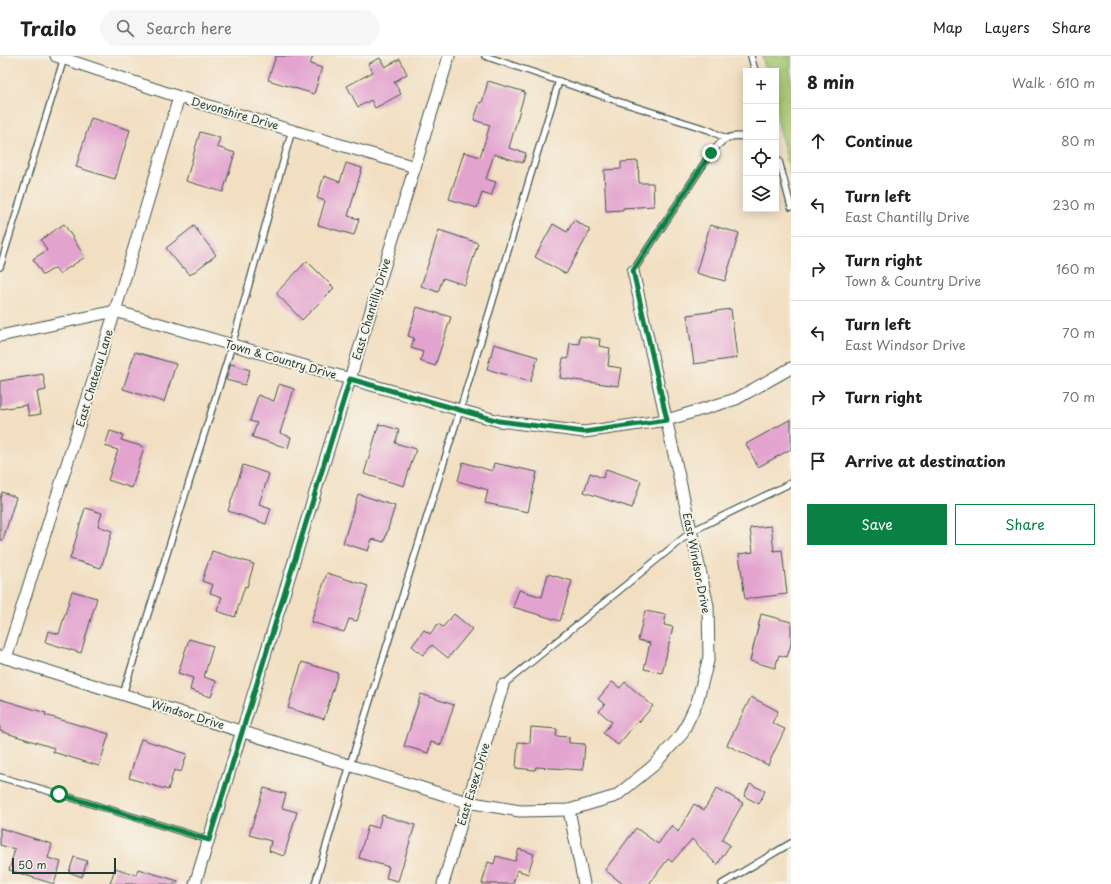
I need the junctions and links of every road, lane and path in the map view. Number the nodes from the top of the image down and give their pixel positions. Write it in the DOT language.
graph roads {
  1 [pos="449,56"];
  2 [pos="485,56"];
  3 [pos="751,56"];
  4 [pos="60,57"];
  5 [pos="754,68"];
  6 [pos="559,81"];
  7 [pos="179,97"];
  8 [pos="292,130"];
  9 [pos="743,137"];
  10 [pos="725,138"];
  11 [pos="779,161"];
  12 [pos="415,167"];
  13 [pos="791,207"];
  14 [pos="0,267"];
  15 [pos="633,271"];
  16 [pos="115,311"];
  17 [pos="0,336"];
  18 [pos="232,345"];
  19 [pos="791,368"];
  20 [pos="350,379"];
  21 [pos="460,410"];
  22 [pos="667,420"];
  23 [pos="791,483"];
  24 [pos="692,531"];
  25 [pos="3,657"];
  26 [pos="503,685"];
  27 [pos="123,694"];
  28 [pos="242,731"];
  29 [pos="350,765"];
  30 [pos="0,776"];
  31 [pos="467,802"];
  32 [pos="570,810"];
  33 [pos="209,840"];
  34 [pos="791,843"];
  35 [pos="195,884"];
  36 [pos="315,884"];
  37 [pos="443,884"];
  38 [pos="584,884"];
  39 [pos="722,884"];
  1 -- 12 [label="street, East Chantilly Drive"];
  2 -- 6 [label="lane"];
  3 -- 5 [label="lane"];
  4 -- 7 [label="street, Devonshire Drive"];
  4 -- 14 [label="lane"];
  6 -- 10 [label="lane"];
  6 -- 21 [label="lane"];
  7 -- 8 [label="street, Devonshire Drive"];
  7 -- 16 [label="street, East Chateau Lane"];
  8 -- 12 [label="street, Devonshire Drive"];
  8 -- 18 [label="lane"];
  9 -- 10 [label="lane"];
  10 -- 15 [label="lane"];
  11 -- 13 [label="lane"];
  12 -- 20 [label="street, East Chantilly Drive"];
  15 -- 22 [label="street, East Windsor Drive"];
  16 -- 17 [label="street, Town & Country Drive"];
  16 -- 18 [label="street, Town & Country Drive"];
  16 -- 25 [label="street, East Chateau Lane"];
  18 -- 20 [label="street, Town & Country Drive"];
  18 -- 27 [label="lane"];
  19 -- 22 [label="street, Town & Country Drive"];
  20 -- 21 [label="street, Town & Country Drive"];
  20 -- 28 [label="street, East Chantilly Drive"];
  21 -- 22 [label="street, Town & Country Drive"];
  21 -- 29 [label="lane"];
  22 -- 24 [label="street, East Windsor Drive"];
  23 -- 24 [label="lane"];
  24 -- 26 [label="lane"];
  24 -- 32 [label="street, East Windsor Drive"];
  25 -- 27 [label="street, Windsor Drive"];
  26 -- 31 [label="street, East Essex Drive"];
  27 -- 28 [label="street, Windsor Drive"];
  28 -- 29 [label="street, Windsor Drive"];
  28 -- 33 [label="street, East Chantilly Drive"];
  29 -- 31 [label="street, Windsor Drive"];
  29 -- 36 [label="lane"];
  30 -- 33 [label="lane"];
  31 -- 32 [label="street, East Windsor Drive"];
  31 -- 37 [label="street, East Essex Drive"];
  32 -- 38 [label="street"];
  33 -- 35 [label="street, East Chantilly Drive"];
  34 -- 39 [label="lane"];
}
